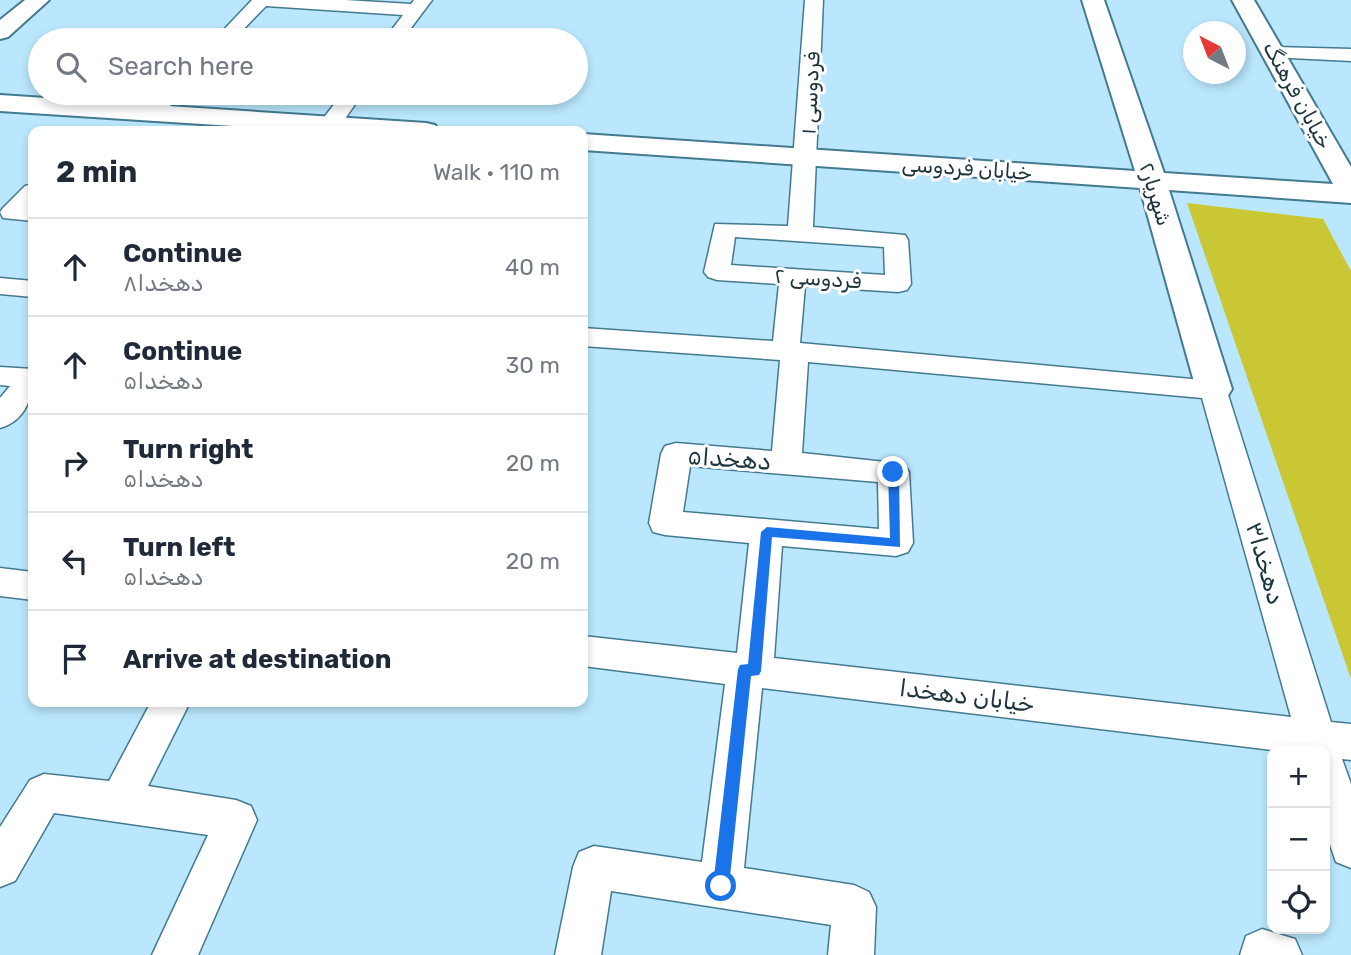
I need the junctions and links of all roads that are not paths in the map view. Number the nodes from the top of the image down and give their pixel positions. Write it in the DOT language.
graph roads {
  1 [pos="38,0"];
  2 [pos="261,0"];
  3 [pos="814,0"];
  4 [pos="1093,0"];
  5 [pos="1242,0"];
  6 [pos="419,6"];
  7 [pos="234,28"];
  8 [pos="402,28"];
  9 [pos="0,32"];
  10 [pos="1275,53"];
  11 [pos="1351,55"];
  12 [pos="0,103"];
  13 [pos="28,105"];
  14 [pos="37,105"];
  15 [pos="344,105"];
  16 [pos="167,112"];
  17 [pos="329,125"];
  18 [pos="345,126"];
  19 [pos="588,142"];
  20 [pos="807,157"];
  21 [pos="1152,180"];
  22 [pos="1351,192"];
  23 [pos="28,196"];
  24 [pos="28,214"];
  25 [pos="800,234"];
  26 [pos="793,277"];
  27 [pos="588,337"];
  28 [pos="791,348"];
  29 [pos="0,376"];
  30 [pos="28,379"];
  31 [pos="28,384"];
  32 [pos="1214,389"];
  33 [pos="0,418"];
  34 [pos="786,463"];
  35 [pos="767,532"];
  36 [pos="0,582"];
  37 [pos="28,585"];
  38 [pos="588,652"];
  39 [pos="750,670"];
  40 [pos="168,707"];
  41 [pos="1299,745"];
  42 [pos="1327,745"];
  43 [pos="1330,758"];
  44 [pos="120,801"];
  45 [pos="1351,847"];
  46 [pos="0,866"];
  47 [pos="721,886"];
  48 [pos="183,937"];
  49 [pos="580,947"];
  50 [pos="851,955"];
  51 [pos="1263,955"];
  52 [pos="1279,955"];
  1 -- 9 [label="street"];
  2 -- 6 [label="street"];
  2 -- 7 [label="street"];
  3 -- 20 [label="street, فردوسی ۱"];
  4 -- 21 [label="street, شهریار۲"];
  5 -- 10 [label="street, خیابان فرهنگ"];
  6 -- 8 [label="street"];
  10 -- 11 [label="street"];
  10 -- 22 [label="street, خیابان فرهنگ"];
  12 -- 13 [label="street"];
  14 -- 16 [label="street"];
  15 -- 17 [label="street"];
  16 -- 17 [label="street"];
  17 -- 18 [label="street"];
  19 -- 20 [label="street, خیابان فردوسی"];
  20 -- 21 [label="street, خیابان فردوسی"];
  20 -- 25 [label="street, فردوسی ۲"];
  21 -- 22 [label="street, خیابان فردوسی"];
  21 -- 32 [label="street, شهریار۲"];
  23 -- 24 [label="street"];
  25 -- 26 [label="street, فردوسی ۲"];
  25 -- 26 [label="street, فردوسی ۲"];
  26 -- 28 [label="street, دهخدا۵"];
  27 -- 28 [label="street"];
  28 -- 32 [label="street"];
  28 -- 34 [label="street, دهخدا۵"];
  29 -- 30 [label="street"];
  31 -- 33 [label="street"];
  32 -- 42 [label="street, دهخدا۳"];
  34 -- 35 [label="street, دهخدا۵"];
  34 -- 35 [label="street, دهخدا۵"];
  35 -- 39 [label="street"];
  36 -- 37 [label="street"];
  38 -- 39 [label="street, خیابان دهخدا"];
  39 -- 41 [label="street, خیابان دهخدا"];
  39 -- 47 [label="street"];
  40 -- 44 [label="street"];
  43 -- 45 [label="street, دهخدا۳"];
  44 -- 46 [label="street"];
  44 -- 48 [label="street"];
  47 -- 49 [label="street"];
  47 -- 50 [label="street"];
  51 -- 52 [label="street"];
}
